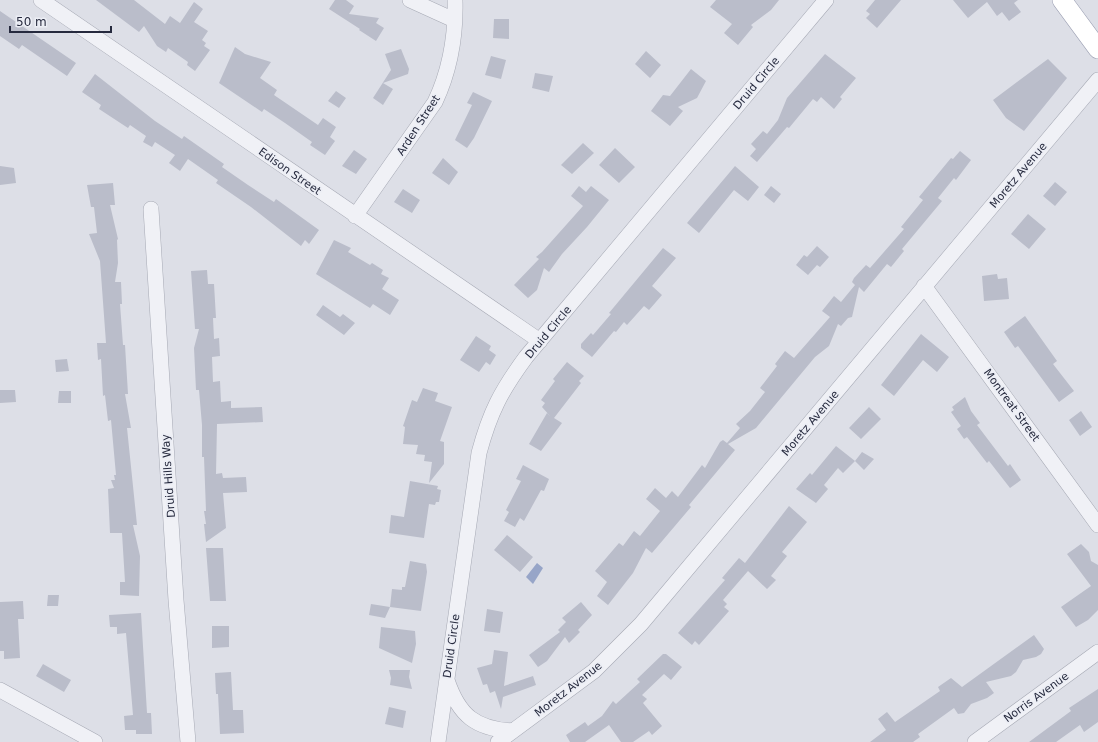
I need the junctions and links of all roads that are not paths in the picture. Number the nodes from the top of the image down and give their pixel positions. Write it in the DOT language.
graph roads {
  1 [pos="41,0"];
  2 [pos="410,0"];
  3 [pos="455,0"];
  4 [pos="826,0"];
  5 [pos="1062,0"];
  6 [pos="454,20"];
  7 [pos="1098,49"];
  8 [pos="1098,80"];
  9 [pos="151,209"];
  10 [pos="355,216"];
  11 [pos="924,286"];
  12 [pos="540,341"];
  13 [pos="1098,525"];
  14 [pos="1098,652"];
  15 [pos="446,679"];
  16 [pos="0,690"];
  17 [pos="513,731"];
  18 [pos="95,742"];
  19 [pos="188,742"];
  20 [pos="438,742"];
  21 [pos="498,742"];
  22 [pos="975,742"];
  1 -- 10 [label="street, Edison Street"];
  2 -- 6 [label="street"];
  3 -- 6 [label="street, Arden Street"];
  4 -- 12 [label="street, Druid Circle"];
  5 -- 7 [label="main road"];
  6 -- 10 [label="street, Arden Street"];
  8 -- 11 [label="street, Moretz Avenue"];
  9 -- 19 [label="street, Druid Hills Way"];
  10 -- 12 [label="street, Edison Street"];
  11 -- 13 [label="street, Montreat Street"];
  11 -- 17 [label="street, Moretz Avenue"];
  12 -- 15 [label="street, Druid Circle"];
  14 -- 22 [label="street, Norris Avenue"];
  15 -- 17 [label="street"];
  15 -- 20 [label="street, Druid Circle"];
  16 -- 18 [label="street"];
  17 -- 21 [label="street, Moretz Avenue"];
}
